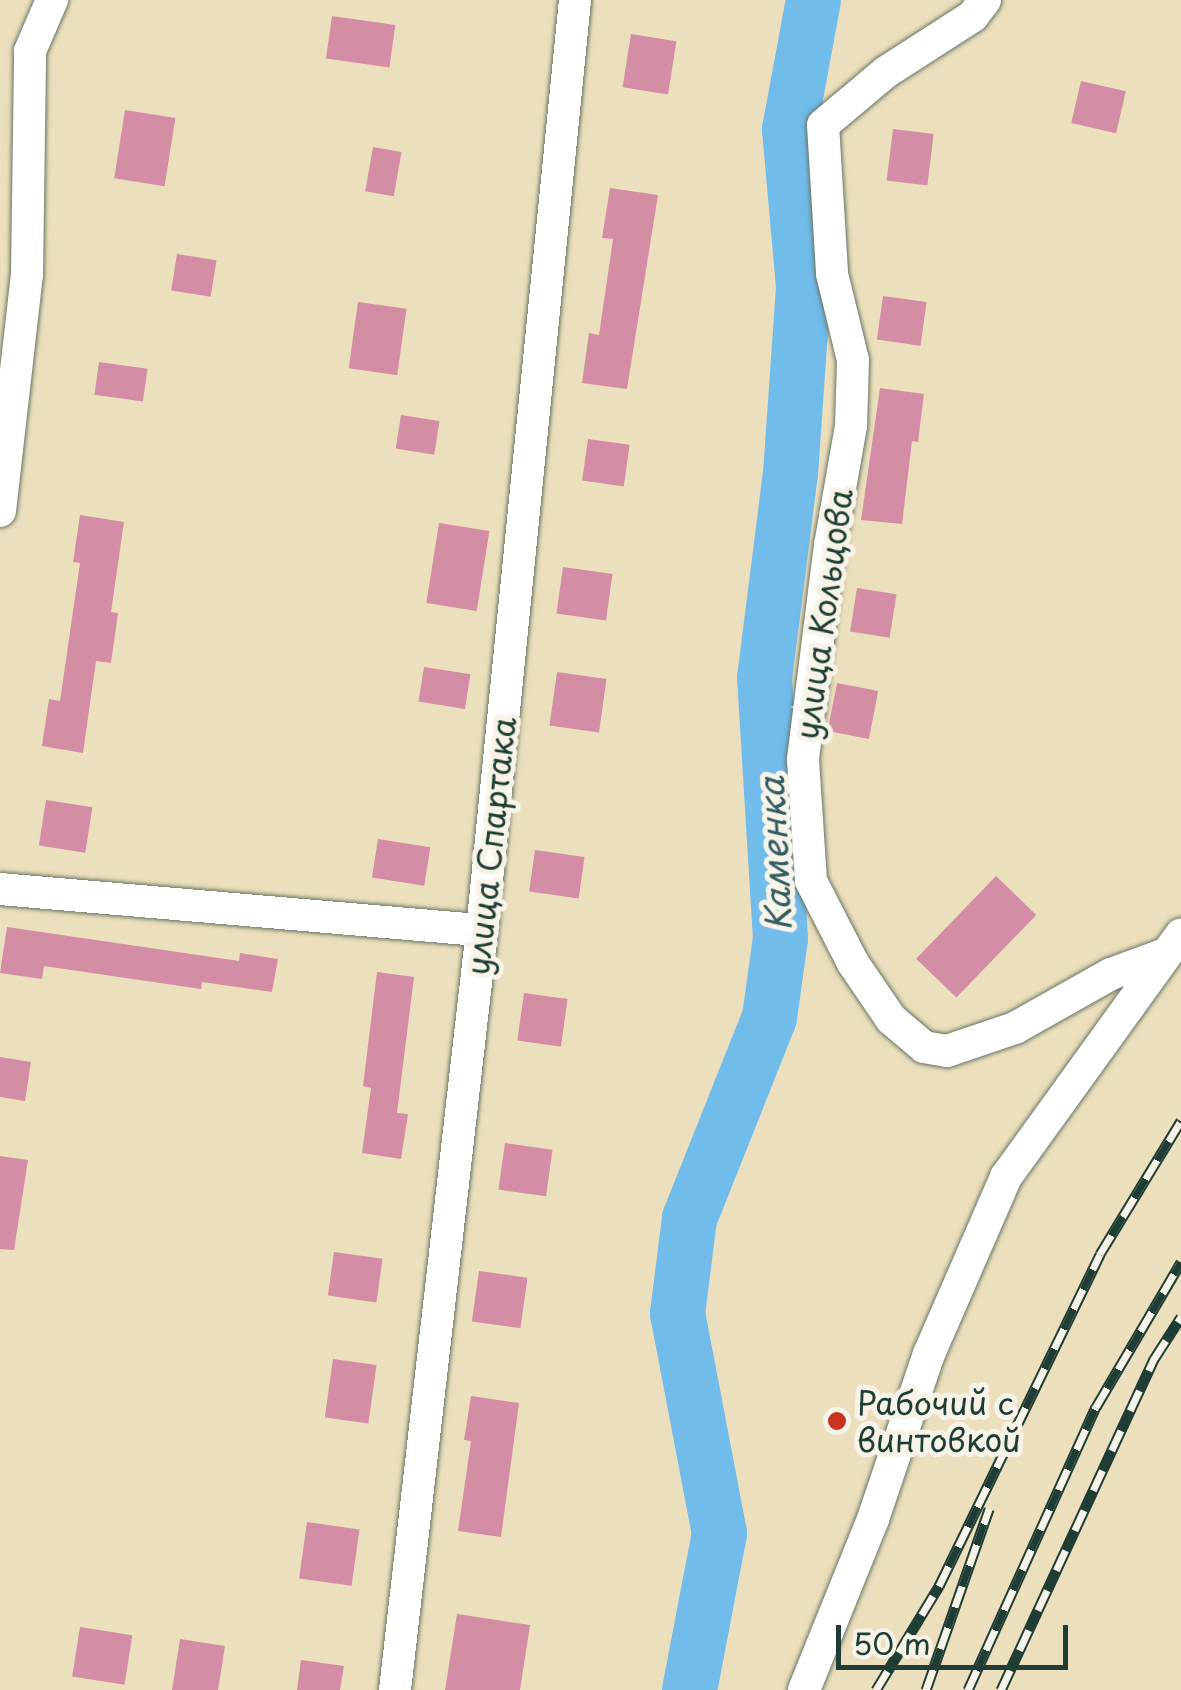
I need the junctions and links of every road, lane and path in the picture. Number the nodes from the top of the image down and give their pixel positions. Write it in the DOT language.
graph roads {
  1 [pos="52,0"];
  2 [pos="576,0"];
  3 [pos="986,0"];
  4 [pos="0,511"];
  5 [pos="0,889"];
  6 [pos="482,930"];
  7 [pos="1172,944"];
  8 [pos="395,1690"];
  9 [pos="804,1690"];
  1 -- 4 [label="street"];
  2 -- 6 [label="street, улица Спартака"];
  3 -- 7 [label="street, улица Кольцова"];
  5 -- 6 [label="street"];
  6 -- 8 [label="street, улица Спартака"];
  7 -- 9 [label="street"];
}
